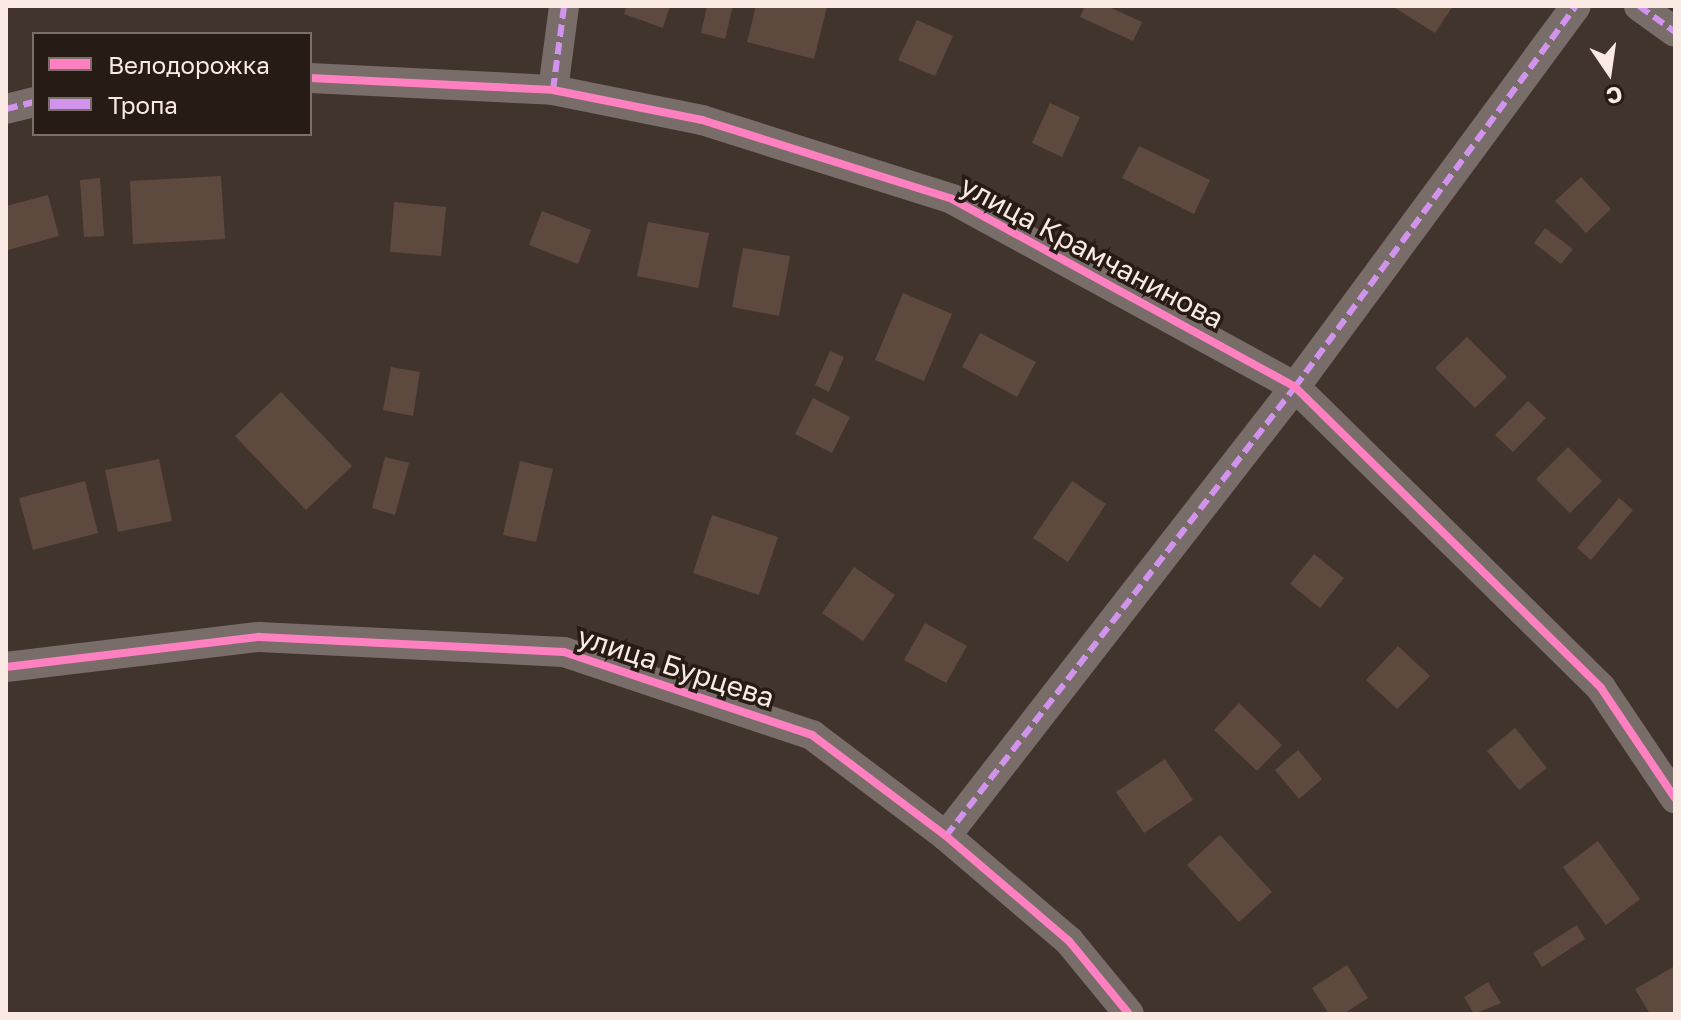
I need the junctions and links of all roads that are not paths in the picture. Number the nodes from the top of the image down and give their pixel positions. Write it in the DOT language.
graph roads {
  1 [pos="564,6"];
  2 [pos="1576,6"];
  3 [pos="1639,6"];
  4 [pos="1675,32"];
  5 [pos="312,78"];
  6 [pos="553,90"];
  7 [pos="32,102"];
  8 [pos="6,109"];
  9 [pos="1295,387"];
  10 [pos="6,667"];
  11 [pos="1675,798"];
  12 [pos="946,836"];
  13 [pos="1129,1014"];
  1 -- 6 [label="street"];
  2 -- 9 [label="street"];
  3 -- 4 [label="street"];
  5 -- 6 [label="street, улица Крамчанинова"];
  6 -- 9 [label="street, улица Крамчанинова"];
  7 -- 8 [label="street"];
  9 -- 11 [label="street, улица Крамчанинова"];
  9 -- 12 [label="street"];
  10 -- 12 [label="street, улица Бурцева"];
  12 -- 13 [label="street, улица Бурцева"];
}
